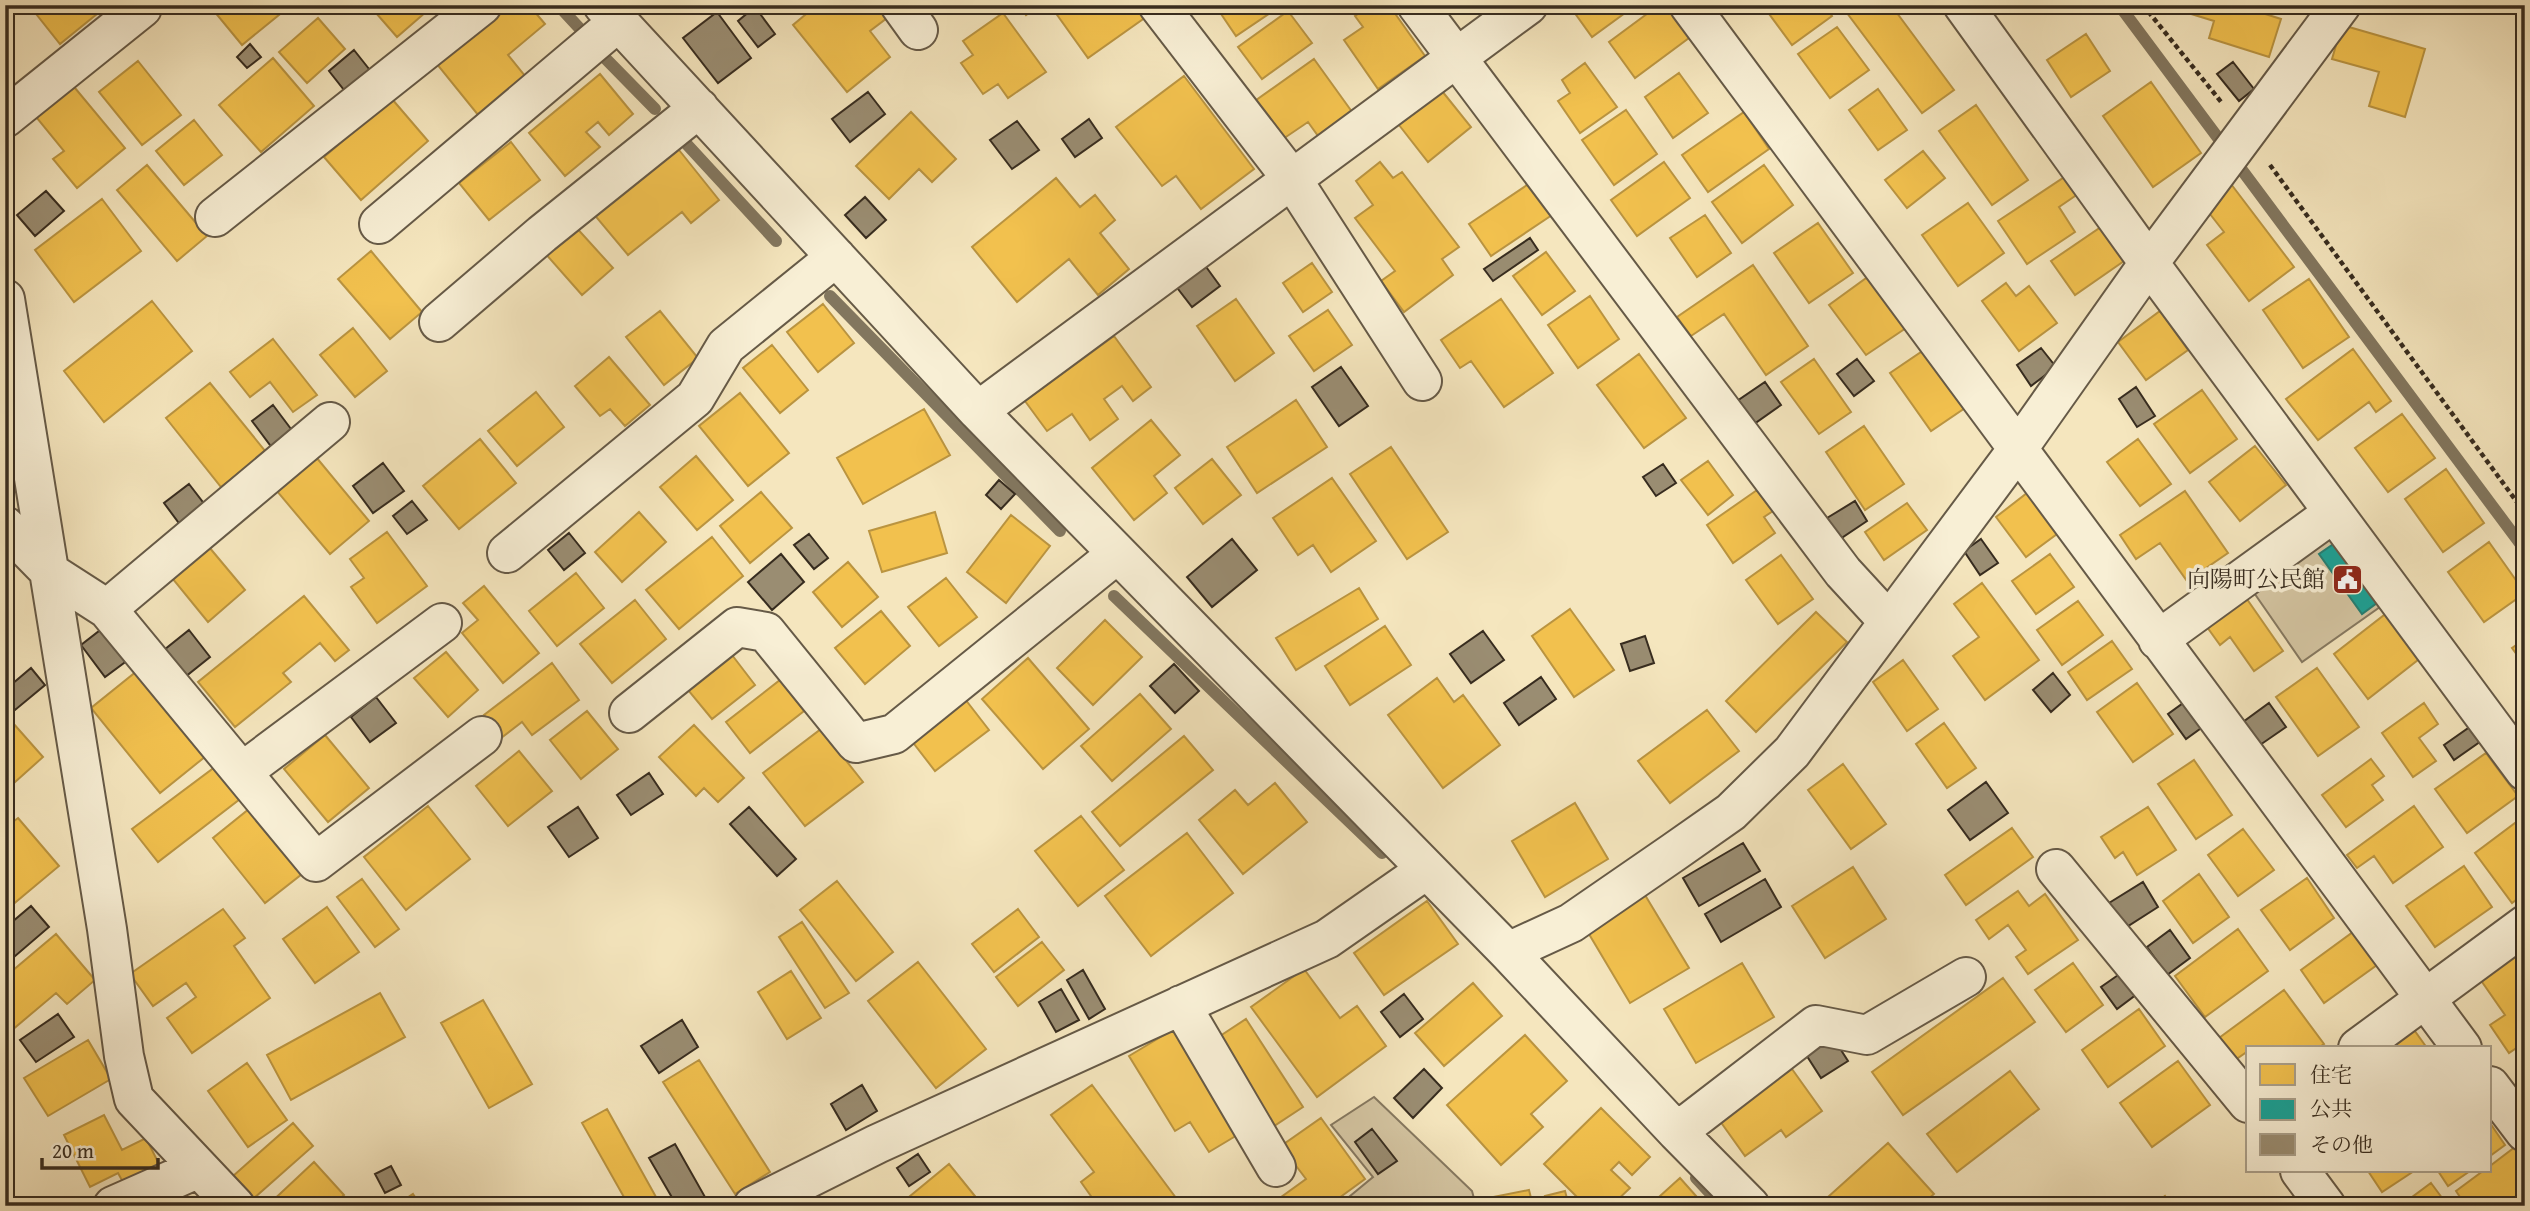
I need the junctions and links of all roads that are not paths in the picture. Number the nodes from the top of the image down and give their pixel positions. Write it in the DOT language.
graph roads {
  1 [pos="482,5"];
  2 [pos="1158,5"];
  3 [pos="1417,5"];
  4 [pos="1528,5"];
  5 [pos="1689,5"];
  6 [pos="1963,5"];
  7 [pos="2342,5"];
  8 [pos="142,8"];
  9 [pos="610,13"];
  10 [pos="1457,58"];
  11 [pos="699,108"];
  12 [pos="5,118"];
  13 [pos="1292,179"];
  14 [pos="215,216"];
  15 [pos="379,224"];
  16 [pos="836,257"];
  17 [pos="2149,263"];
  18 [pos="5,299"];
  19 [pos="439,322"];
  20 [pos="1422,381"];
  21 [pos="978,411"];
  22 [pos="330,422"];
  23 [pos="2017,450"];
  24 [pos="2333,513"];
  25 [pos="5,526"];
  26 [pos="507,553"];
  27 [pos="1117,554"];
  28 [pos="51,573"];
  29 [pos="107,609"];
  30 [pos="1889,622"];
  31 [pos="442,623"];
  32 [pos="2158,640"];
  33 [pos="629,713"];
  34 [pos="482,736"];
  35 [pos="2525,771"];
  36 [pos="242,772"];
  37 [pos="2056,869"];
  38 [pos="1426,870"];
  39 [pos="2525,925"];
  40 [pos="1507,952"];
  41 [pos="1966,977"];
  42 [pos="2424,998"];
  43 [pos="1181,1005"];
  44 [pos="2361,1046"];
  45 [pos="2460,1046"];
  46 [pos="2492,1089"];
  47 [pos="2246,1101"];
  48 [pos="1677,1132"];
  49 [pos="2525,1132"];
  50 [pos="1276,1167"];
  51 [pos="199,1168"];
  52 [pos="2301,1172"];
  53 [pos="113,1206"];
  54 [pos="235,1206"];
  55 [pos="753,1206"];
  56 [pos="1750,1206"];
  57 [pos="2326,1206"];
  1 -- 14 [label="street"];
  2 -- 13 [label="street"];
  3 -- 10 [label="street"];
  4 -- 10 [label="street"];
  5 -- 23 [label="street"];
  6 -- 17 [label="street"];
  7 -- 17 [label="street"];
  8 -- 12 [label="street"];
  9 -- 11 [label="street"];
  9 -- 15 [label="street"];
  10 -- 13 [label="street"];
  10 -- 30 [label="street"];
  11 -- 16 [label="street"];
  11 -- 19 [label="street"];
  13 -- 20 [label="street"];
  13 -- 21 [label="street"];
  16 -- 21 [label="street"];
  16 -- 26 [label="street"];
  17 -- 23 [label="street"];
  17 -- 24 [label="street"];
  18 -- 28 [label="street"];
  21 -- 27 [label="street"];
  22 -- 29 [label="street"];
  23 -- 30 [label="street"];
  23 -- 32 [label="street"];
  24 -- 32 [label="street"];
  24 -- 35 [label="street"];
  25 -- 28 [label="street"];
  27 -- 33 [label="street"];
  27 -- 38 [label="street"];
  28 -- 29 [label="street"];
  28 -- 51 [label="street"];
  29 -- 36 [label="street"];
  30 -- 40 [label="street"];
  31 -- 36 [label="street"];
  32 -- 42 [label="street"];
  34 -- 36 [label="street"];
  37 -- 47 [label="street"];
  38 -- 40 [label="street"];
  38 -- 43 [label="street"];
  39 -- 42 [label="street"];
  40 -- 48 [label="street"];
  41 -- 48 [label="street"];
  42 -- 44 [label="street"];
  42 -- 45 [label="street"];
  43 -- 50 [label="street"];
  43 -- 55 [label="street"];
  46 -- 49 [label="street"];
  48 -- 56 [label="street"];
  51 -- 53 [label="street"];
  51 -- 54 [label="street"];
  52 -- 57 [label="street"];
}
